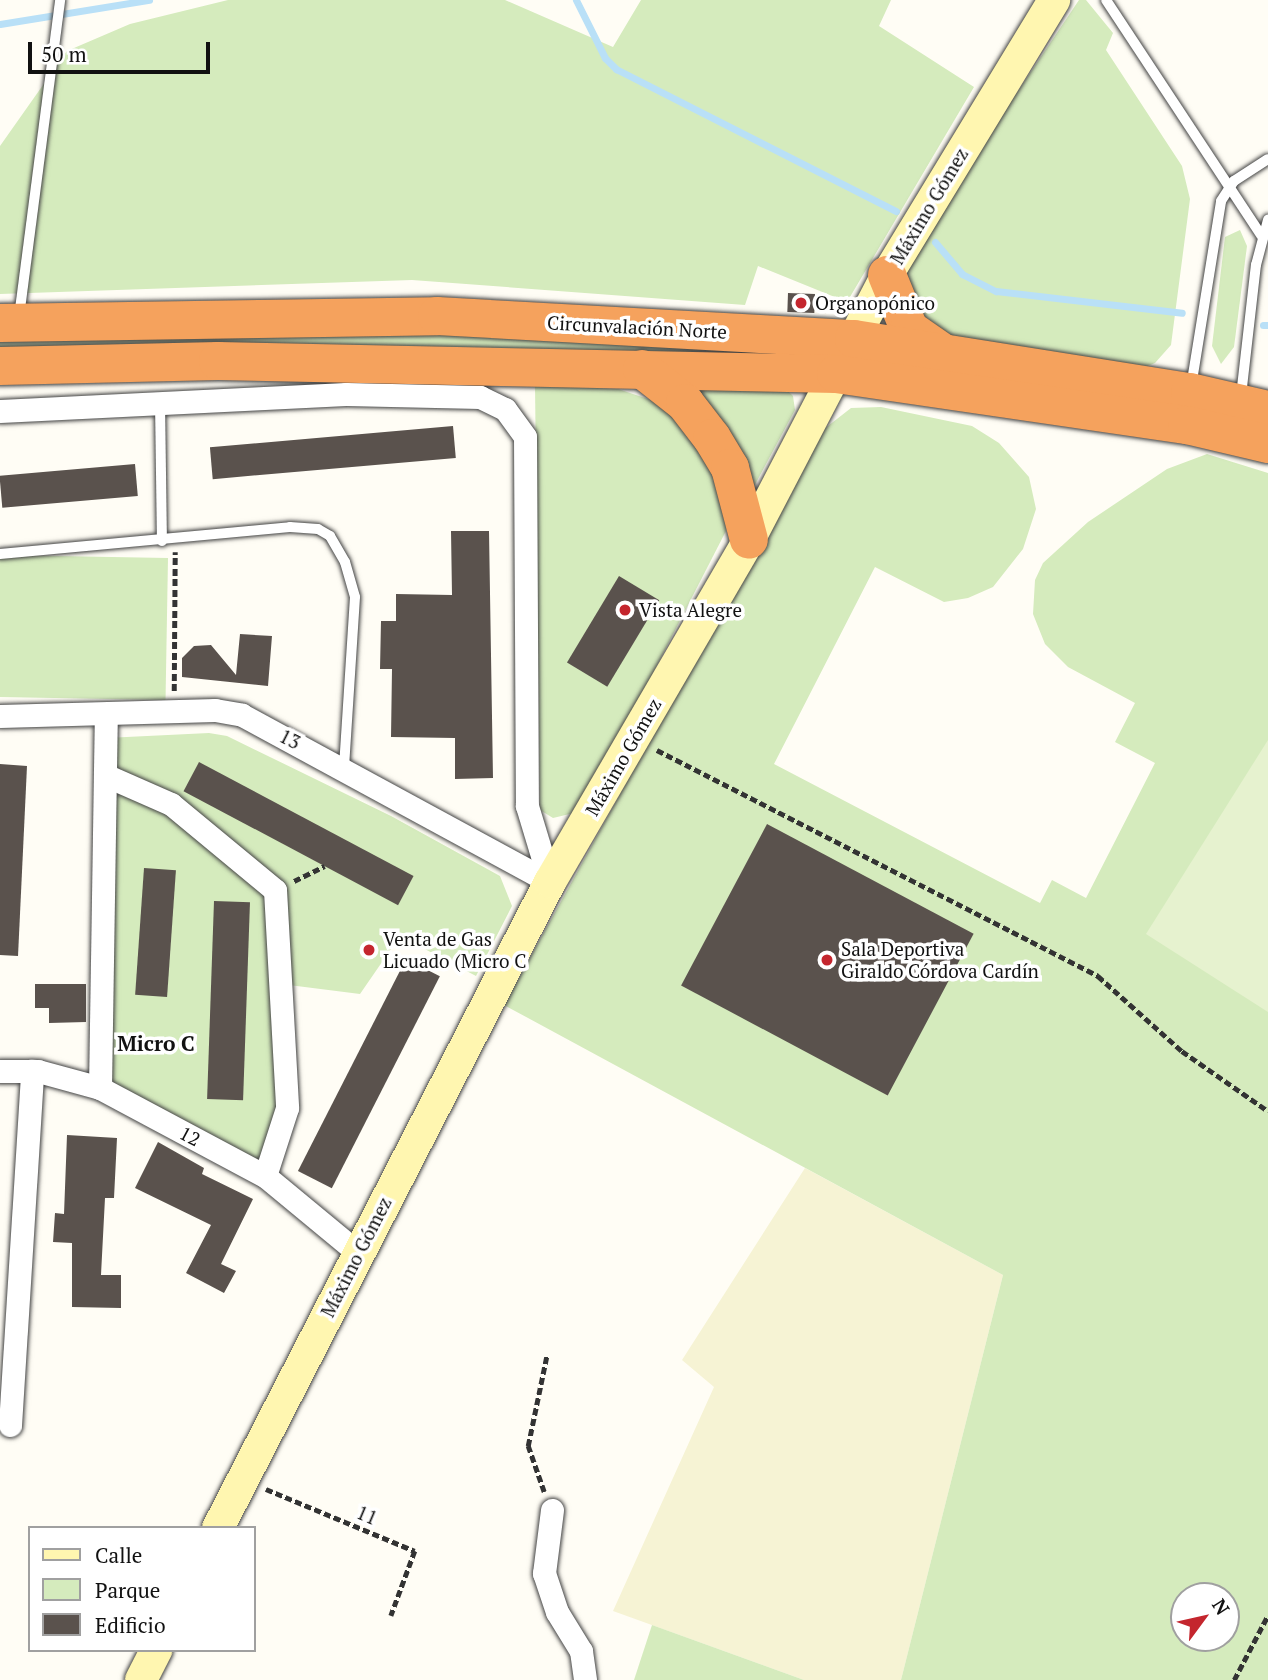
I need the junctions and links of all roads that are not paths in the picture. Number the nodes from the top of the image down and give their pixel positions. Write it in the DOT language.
graph roads {
  1 [pos="60,0"];
  2 [pos="1054,0"];
  3 [pos="1106,0"];
  4 [pos="1268,159"];
  5 [pos="1229,186"];
  6 [pos="1268,220"];
  7 [pos="1261,235"];
  8 [pos="887,275"];
  9 [pos="9,323"];
  10 [pos="854,340"];
  11 [pos="942,352"];
  12 [pos="0,366"];
  13 [pos="642,369"];
  14 [pos="836,374"];
  15 [pos="160,402"];
  16 [pos="1188,409"];
  17 [pos="0,411"];
  18 [pos="1253,423"];
  19 [pos="749,540"];
  20 [pos="162,541"];
  21 [pos="0,554"];
  22 [pos="106,715"];
  23 [pos="0,716"];
  24 [pos="344,766"];
  25 [pos="105,775"];
  26 [pos="550,882"];
  27 [pos="0,1071"];
  28 [pos="32,1071"];
  29 [pos="100,1088"];
  30 [pos="265,1176"];
  31 [pos="357,1252"];
  32 [pos="10,1425"];
  33 [pos="552,1510"];
  34 [pos="219,1526"];
  35 [pos="155,1652"];
  36 [pos="141,1680"];
  37 [pos="585,1680"];
  1 -- 9 [label="lane"];
  2 -- 8 [label="main road, Máximo Gómez"];
  3 -- 5 [label="lane"];
  4 -- 5 [label="lane"];
  5 -- 7 [label="lane"];
  5 -- 16 [label="lane"];
  6 -- 7 [label="lane"];
  7 -- 18 [label="lane"];
  8 -- 10 [label="main road, Máximo Gómez"];
  8 -- 11 [label="highway"];
  9 -- 10 [label="highway, Circunvalación Norte"];
  10 -- 11 [label="highway, Circunvalación Norte"];
  10 -- 14 [label="main road, Máximo Gómez"];
  11 -- 16 [label="highway, Circunvalación Norte"];
  12 -- 13 [label="highway, Circunvalación Norte"];
  13 -- 14 [label="highway, Circunvalación Norte"];
  13 -- 19 [label="highway"];
  14 -- 16 [label="highway, Circunvalación Norte"];
  14 -- 19 [label="main road, Máximo Gómez"];
  15 -- 17 [label="street"];
  15 -- 20 [label="lane"];
  15 -- 26 [label="street"];
  16 -- 18 [label="highway, Circunvalación Norte"];
  19 -- 26 [label="main road, Máximo Gómez"];
  20 -- 21 [label="lane"];
  20 -- 24 [label="lane"];
  22 -- 23 [label="street, 13"];
  22 -- 24 [label="street, 13"];
  22 -- 25 [label="street"];
  24 -- 26 [label="street, 13"];
  25 -- 29 [label="street"];
  25 -- 30 [label="street"];
  26 -- 31 [label="main road, Máximo Gómez"];
  27 -- 28 [label="street, 12"];
  28 -- 29 [label="street, 12"];
  28 -- 32 [label="street"];
  29 -- 30 [label="street, 12"];
  30 -- 31 [label="street, 12"];
  31 -- 34 [label="main road, Máximo Gómez"];
  33 -- 37 [label="street"];
  35 -- 36 [label="main road"];
}
